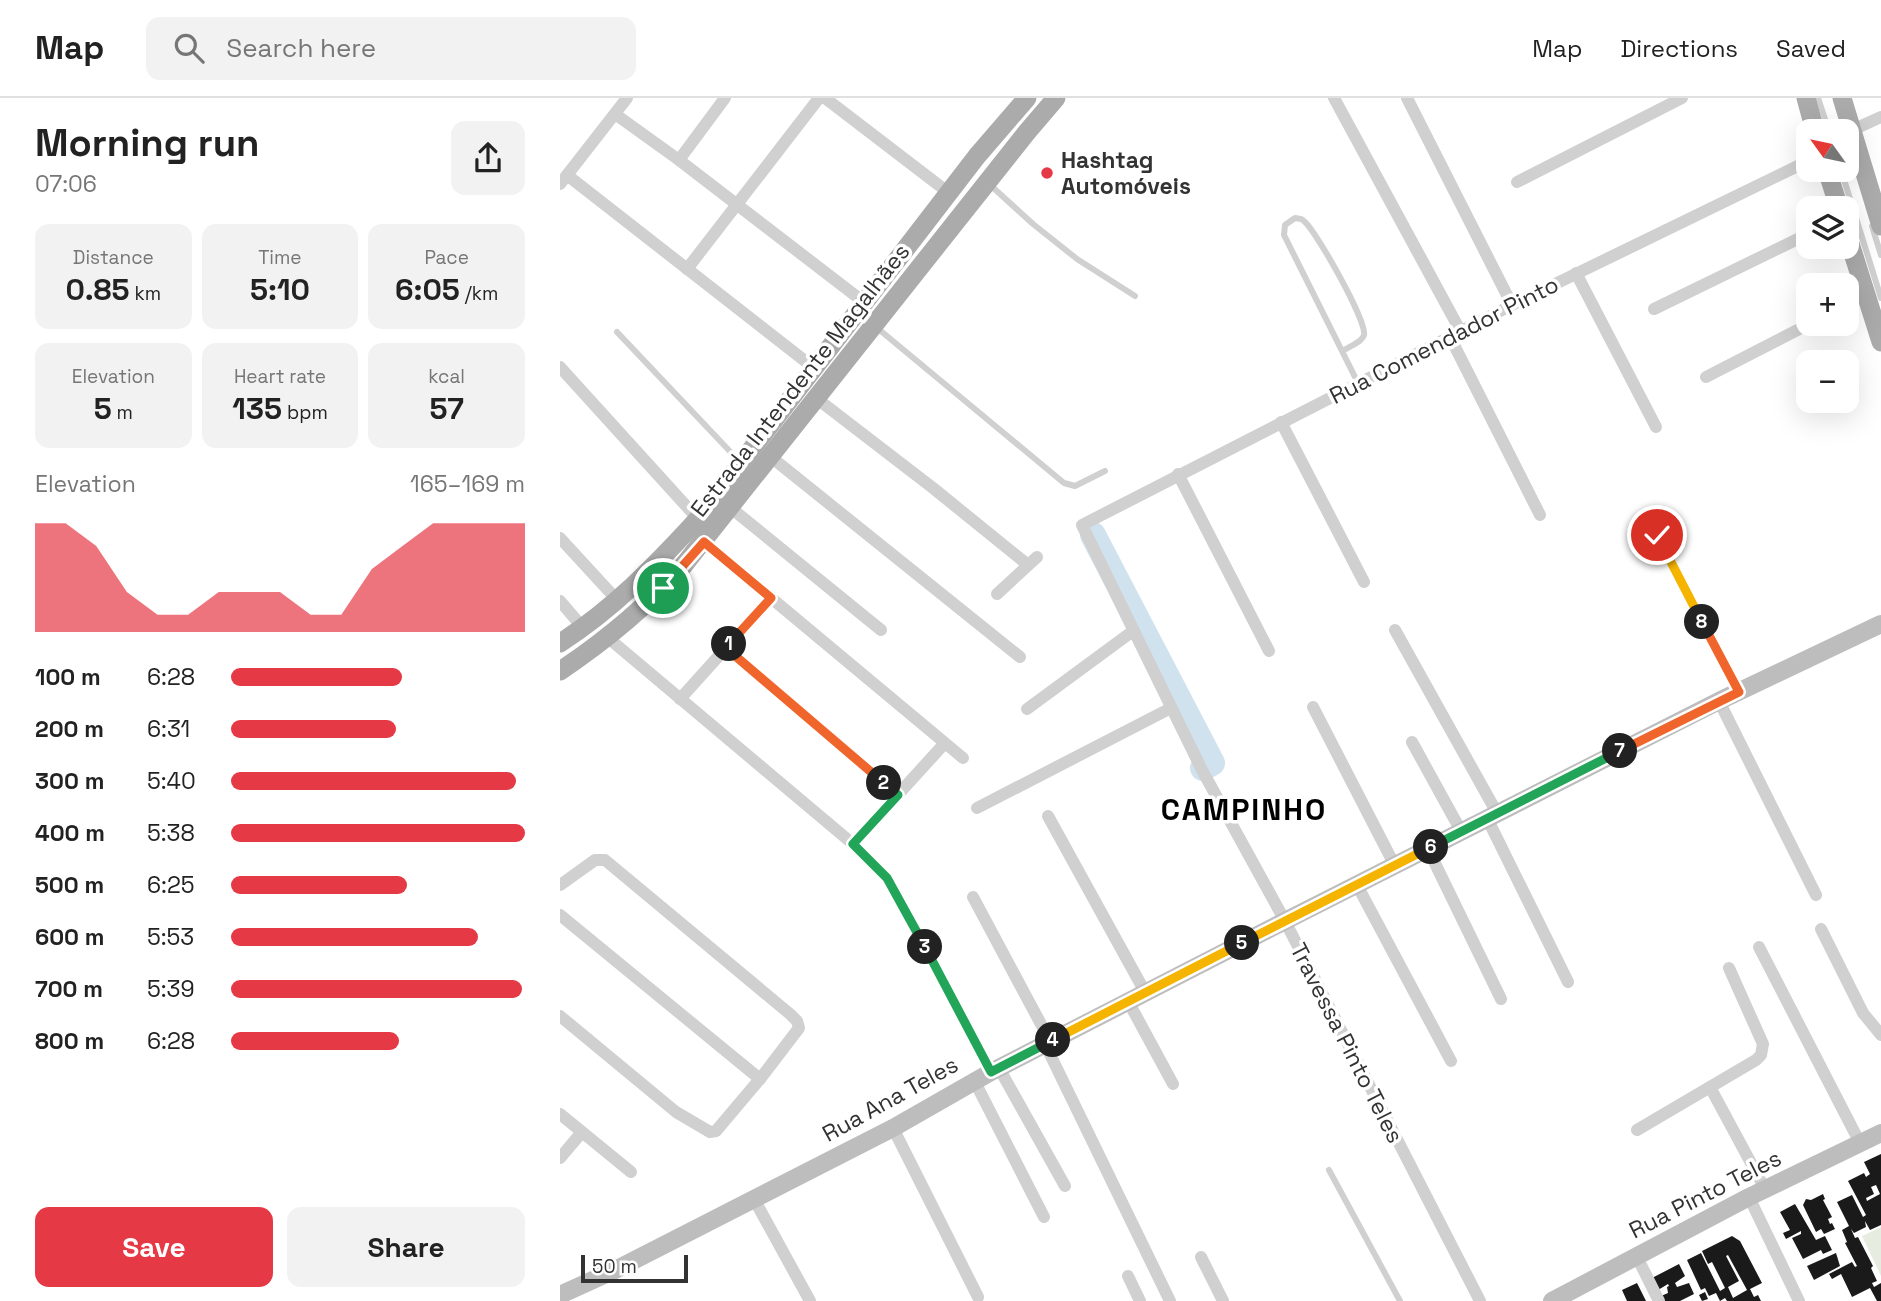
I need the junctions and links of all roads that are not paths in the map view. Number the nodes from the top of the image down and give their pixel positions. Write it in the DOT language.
graph roads {
  1 [pos="627,98"];
  2 [pos="725,98"];
  3 [pos="819,98"];
  4 [pos="825,98"];
  5 [pos="1027,98"];
  6 [pos="1056,98"];
  7 [pos="1334,98"];
  8 [pos="1408,98"];
  9 [pos="1682,98"];
  10 [pos="1806,98"];
  11 [pos="1818,98"];
  12 [pos="1842,98"];
  13 [pos="615,114"];
  14 [pos="1881,117"];
  15 [pos="1812,119"];
  16 [pos="1825,119"];
  17 [pos="1845,119"];
  18 [pos="1859,126"];
  19 [pos="679,160"];
  20 [pos="1859,166"];
  21 [pos="1796,167"];
  22 [pos="1859,177"];
  23 [pos="564,179"];
  24 [pos="987,182"];
  25 [pos="1517,182"];
  26 [pos="1844,182"];
  27 [pos="948,193"];
  28 [pos="737,204"];
  29 [pos="1881,226"];
  30 [pos="1796,240"];
  31 [pos="1881,254"];
  32 [pos="1858,259"];
  33 [pos="687,269"];
  34 [pos="1576,273"];
  35 [pos="1135,296"];
  36 [pos="1874,296"];
  37 [pos="864,303"];
  38 [pos="1512,305"];
  39 [pos="1654,309"];
  40 [pos="874,326"];
  41 [pos="1796,331"];
  42 [pos="617,332"];
  43 [pos="1455,334"];
  44 [pos="1881,342"];
  45 [pos="1342,351"];
  46 [pos="560,367"];
  47 [pos="814,368"];
  48 [pos="1706,377"];
  49 [pos="1358,383"];
  50 [pos="816,398"];
  51 [pos="1281,422"];
  52 [pos="1656,428"];
  53 [pos="771,457"];
  54 [pos="741,463"];
  55 [pos="1105,471"];
  56 [pos="1178,474"];
  57 [pos="731,508"];
  58 [pos="1540,515"];
  59 [pos="698,519"];
  60 [pos="1083,524"];
  61 [pos="1657,535"];
  62 [pos="560,538"];
  63 [pos="704,542"];
  64 [pos="1364,582"];
  65 [pos="998,594"];
  66 [pos="771,598"];
  67 [pos="560,601"];
  68 [pos="618,601"];
  69 [pos="1881,624"];
  70 [pos="583,628"];
  71 [pos="881,630"];
  72 [pos="1395,630"];
  73 [pos="1133,631"];
  74 [pos="607,637"];
  75 [pos="560,643"];
  76 [pos="726,648"];
  77 [pos="1269,651"];
  78 [pos="1020,657"];
  79 [pos="560,671"];
  80 [pos="1739,692"];
  81 [pos="680,699"];
  82 [pos="1719,701"];
  83 [pos="1313,707"];
  84 [pos="1171,708"];
  85 [pos="1027,709"];
  86 [pos="1412,742"];
  87 [pos="944,744"];
  88 [pos="962,758"];
  89 [pos="898,795"];
  90 [pos="977,808"];
  91 [pos="1048,816"];
  92 [pos="1492,816"];
  93 [pos="1461,831"];
  94 [pos="853,844"];
  95 [pos="1428,849"];
  96 [pos="1395,866"];
  97 [pos="560,885"];
  98 [pos="1357,885"];
  99 [pos="1816,895"];
  100 [pos="973,897"];
  101 [pos="560,915"];
  102 [pos="1285,921"];
  103 [pos="1821,929"];
  104 [pos="1759,947"];
  105 [pos="1729,968"];
  106 [pos="1568,982"];
  107 [pos="1145,992"];
  108 [pos="1501,999"];
  109 [pos="1128,1001"];
  110 [pos="560,1016"];
  111 [pos="1881,1035"];
  112 [pos="1047,1043"];
  113 [pos="1451,1061"];
  114 [pos="995,1070"];
  115 [pos="760,1079"];
  116 [pos="975,1082"];
  117 [pos="1173,1084"];
  118 [pos="1710,1087"];
  119 [pos="560,1114"];
  120 [pos="894,1128"];
  121 [pos="1637,1130"];
  122 [pos="582,1132"];
  123 [pos="1881,1133"];
  124 [pos="1860,1143"];
  125 [pos="560,1158"];
  126 [pos="1329,1170"];
  127 [pos="631,1172"];
  128 [pos="1065,1186"];
  129 [pos="1757,1193"];
  130 [pos="754,1199"];
  131 [pos="1044,1217"];
  132 [pos="1201,1257"];
  133 [pos="1637,1257"];
  134 [pos="1128,1276"];
  135 [pos="560,1295"];
  136 [pos="978,1297"];
  137 [pos="810,1301"];
  138 [pos="1140,1301"];
  139 [pos="1170,1301"];
  140 [pos="1223,1301"];
  141 [pos="1400,1301"];
  142 [pos="1480,1301"];
  143 [pos="1552,1301"];
  144 [pos="1659,1301"];
  145 [pos="1799,1301"];
  1 -- 13 [label="street"];
  2 -- 19 [label="street"];
  3 -- 28 [label="street"];
  4 -- 27 [label="street"];
  5 -- 27 [label="main road, Estrada Intendente Magalhães"];
  6 -- 24 [label="main road, Estrada Intendente Magalhães"];
  7 -- 43 [label="street"];
  8 -- 38 [label="street"];
  9 -- 25 [label="street"];
  10 -- 15 [label="main road"];
  11 -- 16 [label="lane"];
  12 -- 17 [label="main road"];
  13 -- 19 [label="street"];
  13 -- 23 [label="street"];
  14 -- 18 [label="street"];
  19 -- 28 [label="street"];
  20 -- 29 [label="main road"];
  21 -- 34 [label="street, Rua Comendador Pinto"];
  22 -- 31 [label="lane"];
  23 -- 33 [label="street"];
  24 -- 35 [label="lane"];
  24 -- 40 [label="main road, Estrada Intendente Magalhães"];
  26 -- 36 [label="lane"];
  27 -- 37 [label="main road, Estrada Intendente Magalhães"];
  28 -- 33 [label="street"];
  28 -- 37 [label="street"];
  30 -- 39 [label="street"];
  32 -- 36 [label="main road"];
  33 -- 47 [label="street"];
  34 -- 38 [label="street, Rua Comendador Pinto"];
  34 -- 52 [label="street"];
  36 -- 44 [label="main road"];
  37 -- 47 [label="main road, Estrada Intendente Magalhães"];
  38 -- 43 [label="street, Rua Comendador Pinto"];
  40 -- 50 [label="main road, Estrada Intendente Magalhães"];
  40 -- 55 [label="lane"];
  41 -- 48 [label="street"];
  42 -- 54 [label="lane"];
  43 -- 49 [label="street, Rua Comendador Pinto"];
  43 -- 58 [label="street"];
  45 -- 45 [label="lane"];
  45 -- 49 [label="lane"];
  46 -- 59 [label="street"];
  47 -- 54 [label="main road, Estrada Intendente Magalhães"];
  49 -- 51 [label="street, Rua Comendador Pinto"];
  50 -- 53 [label="main road, Estrada Intendente Magalhães"];
  50 -- 65 [label="street"];
  51 -- 56 [label="street, Rua Comendador Pinto"];
  51 -- 64 [label="street"];
  53 -- 57 [label="main road, Estrada Intendente Magalhães"];
  53 -- 78 [label="street"];
  54 -- 59 [label="main road, Estrada Intendente Magalhães"];
  56 -- 60 [label="street, Rua Comendador Pinto"];
  56 -- 77 [label="street"];
  57 -- 63 [label="main road, Estrada Intendente Magalhães"];
  57 -- 71 [label="street"];
  59 -- 68 [label="main road, Estrada Intendente Magalhães"];
  60 -- 73 [label="street, Travessa Pinto Teles"];
  61 -- 80 [label="street"];
  62 -- 68 [label="street"];
  63 -- 66 [label="street"];
  63 -- 74 [label="main road, Estrada Intendente Magalhães"];
  66 -- 76 [label="street"];
  66 -- 87 [label="street"];
  67 -- 70 [label="street"];
  68 -- 70 [label="main road, Estrada Intendente Magalhães"];
  69 -- 80 [label="street, Rua Ana Teles"];
  70 -- 75 [label="main road, Estrada Intendente Magalhães"];
  72 -- 92 [label="street"];
  73 -- 84 [label="street, Travessa Pinto Teles"];
  73 -- 85 [label="street"];
  74 -- 79 [label="main road, Estrada Intendente Magalhães"];
  74 -- 81 [label="street"];
  76 -- 81 [label="street"];
  76 -- 89 [label="street"];
  80 -- 82 [label="street, Rua Ana Teles"];
  81 -- 94 [label="street"];
  82 -- 92 [label="street, Rua Ana Teles"];
  82 -- 99 [label="street"];
  83 -- 96 [label="street"];
  84 -- 90 [label="street"];
  84 -- 102 [label="street, Travessa Pinto Teles"];
  86 -- 93 [label="street"];
  87 -- 88 [label="street"];
  87 -- 89 [label="street"];
  89 -- 94 [label="street"];
  91 -- 107 [label="street"];
  92 -- 93 [label="street, Rua Ana Teles"];
  92 -- 106 [label="street"];
  93 -- 95 [label="street, Rua Ana Teles"];
  94 -- 114 [label="street"];
  95 -- 96 [label="street, Rua Ana Teles"];
  95 -- 108 [label="street"];
  96 -- 98 [label="street, Rua Ana Teles"];
  97 -- 115 [label="street"];
  98 -- 102 [label="street, Rua Ana Teles"];
  98 -- 113 [label="street"];
  100 -- 112 [label="street"];
  101 -- 115 [label="street"];
  102 -- 107 [label="street, Rua Ana Teles"];
  102 -- 142 [label="street, Travessa Pinto Teles"];
  103 -- 111 [label="street"];
  104 -- 124 [label="street"];
  105 -- 118 [label="street"];
  107 -- 109 [label="street, Rua Ana Teles"];
  109 -- 112 [label="street, Rua Ana Teles"];
  109 -- 117 [label="street"];
  110 -- 115 [label="street"];
  112 -- 114 [label="street, Rua Ana Teles"];
  112 -- 139 [label="street"];
  114 -- 116 [label="street, Rua Ana Teles"];
  114 -- 128 [label="street"];
  116 -- 120 [label="street, Rua Ana Teles"];
  116 -- 131 [label="street"];
  118 -- 121 [label="street"];
  118 -- 129 [label="street"];
  119 -- 122 [label="street"];
  120 -- 130 [label="street, Rua Ana Teles"];
  120 -- 136 [label="street"];
  122 -- 125 [label="street"];
  122 -- 127 [label="street"];
  123 -- 124 [label="street, Rua Pinto Teles"];
  124 -- 129 [label="street, Rua Pinto Teles"];
  126 -- 141 [label="lane"];
  129 -- 133 [label="street, Rua Pinto Teles"];
  129 -- 145 [label="street"];
  130 -- 135 [label="street, Rua Ana Teles"];
  130 -- 137 [label="street"];
  132 -- 140 [label="street"];
  133 -- 143 [label="street, Rua Pinto Teles"];
  133 -- 144 [label="street"];
  134 -- 138 [label="street"];
}
